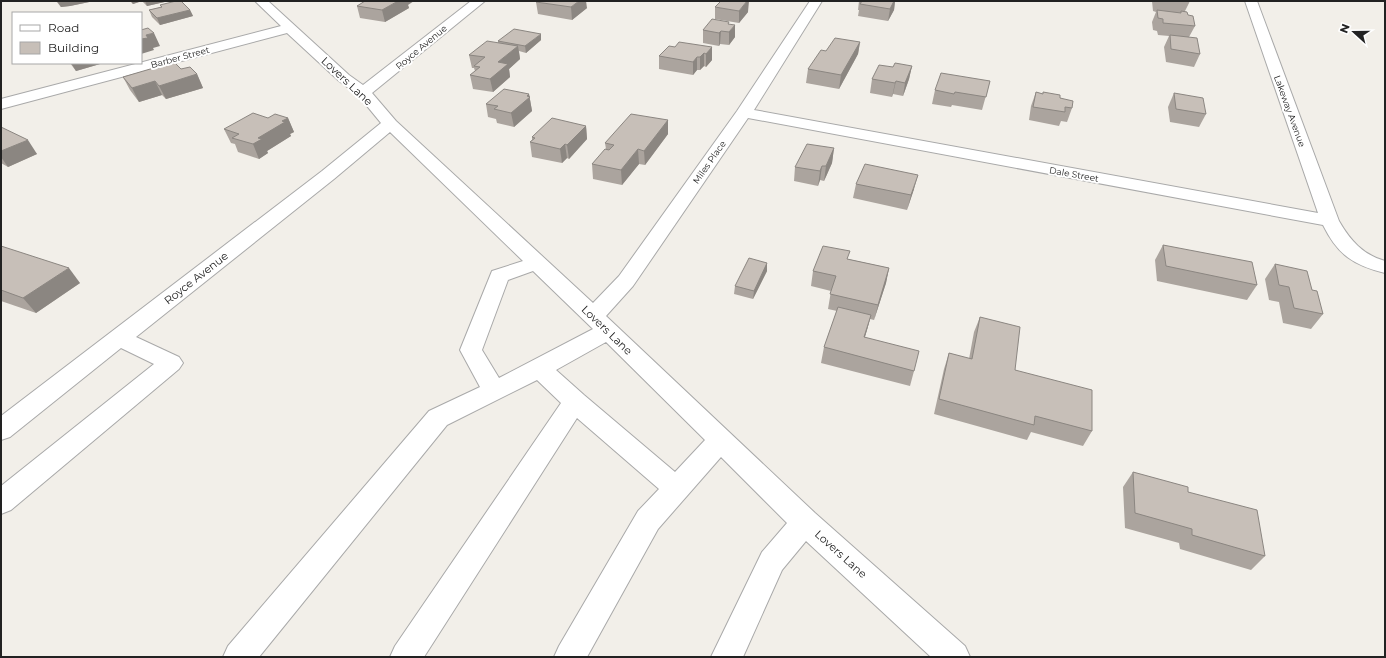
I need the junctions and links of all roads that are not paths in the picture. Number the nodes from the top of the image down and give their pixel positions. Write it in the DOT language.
graph roads {
  1 [pos="260,1"];
  2 [pos="479,1"];
  3 [pos="816,1"];
  4 [pos="1251,1"];
  5 [pos="290,28"];
  6 [pos="363,92"];
  7 [pos="1,104"];
  8 [pos="744,113"];
  9 [pos="390,124"];
  10 [pos="1330,221"];
  11 [pos="536,263"];
  12 [pos="1385,267"];
  13 [pos="601,324"];
  14 [pos="119,338"];
  15 [pos="540,368"];
  16 [pos="494,391"];
  17 [pos="575,402"];
  18 [pos="6,421"];
  19 [pos="721,440"];
  20 [pos="677,490"];
  21 [pos="1,502"];
  22 [pos="805,522"];
  23 [pos="239,657"];
  24 [pos="406,657"];
  25 [pos="570,657"];
  26 [pos="727,657"];
  27 [pos="954,657"];
  1 -- 5 [label="street, Lovers Lane"];
  2 -- 6 [label="street, Royce Avenue"];
  3 -- 8 [label="street, Miles Place"];
  4 -- 10 [label="street, Lakeway Avenue"];
  5 -- 6 [label="street, Lovers Lane"];
  5 -- 7 [label="street, Barber Street"];
  6 -- 9 [label="street, Lovers Lane"];
  8 -- 10 [label="street, Dale Street"];
  8 -- 13 [label="street, Miles Place"];
  9 -- 11 [label="street, Lovers Lane"];
  9 -- 14 [label="street, Royce Avenue"];
  10 -- 12 [label="street"];
  11 -- 13 [label="street, Lovers Lane"];
  11 -- 16 [label="street"];
  13 -- 15 [label="street, Miles Place"];
  13 -- 19 [label="street, Lovers Lane"];
  14 -- 18 [label="street, Royce Avenue"];
  14 -- 21 [label="street"];
  15 -- 16 [label="street, Miles Place"];
  15 -- 17 [label="street"];
  16 -- 23 [label="street, Miles Place"];
  17 -- 20 [label="street"];
  17 -- 24 [label="street"];
  19 -- 20 [label="street"];
  19 -- 22 [label="street, Lovers Lane"];
  20 -- 25 [label="street"];
  22 -- 26 [label="street"];
  22 -- 27 [label="street, Lovers Lane"];
}
